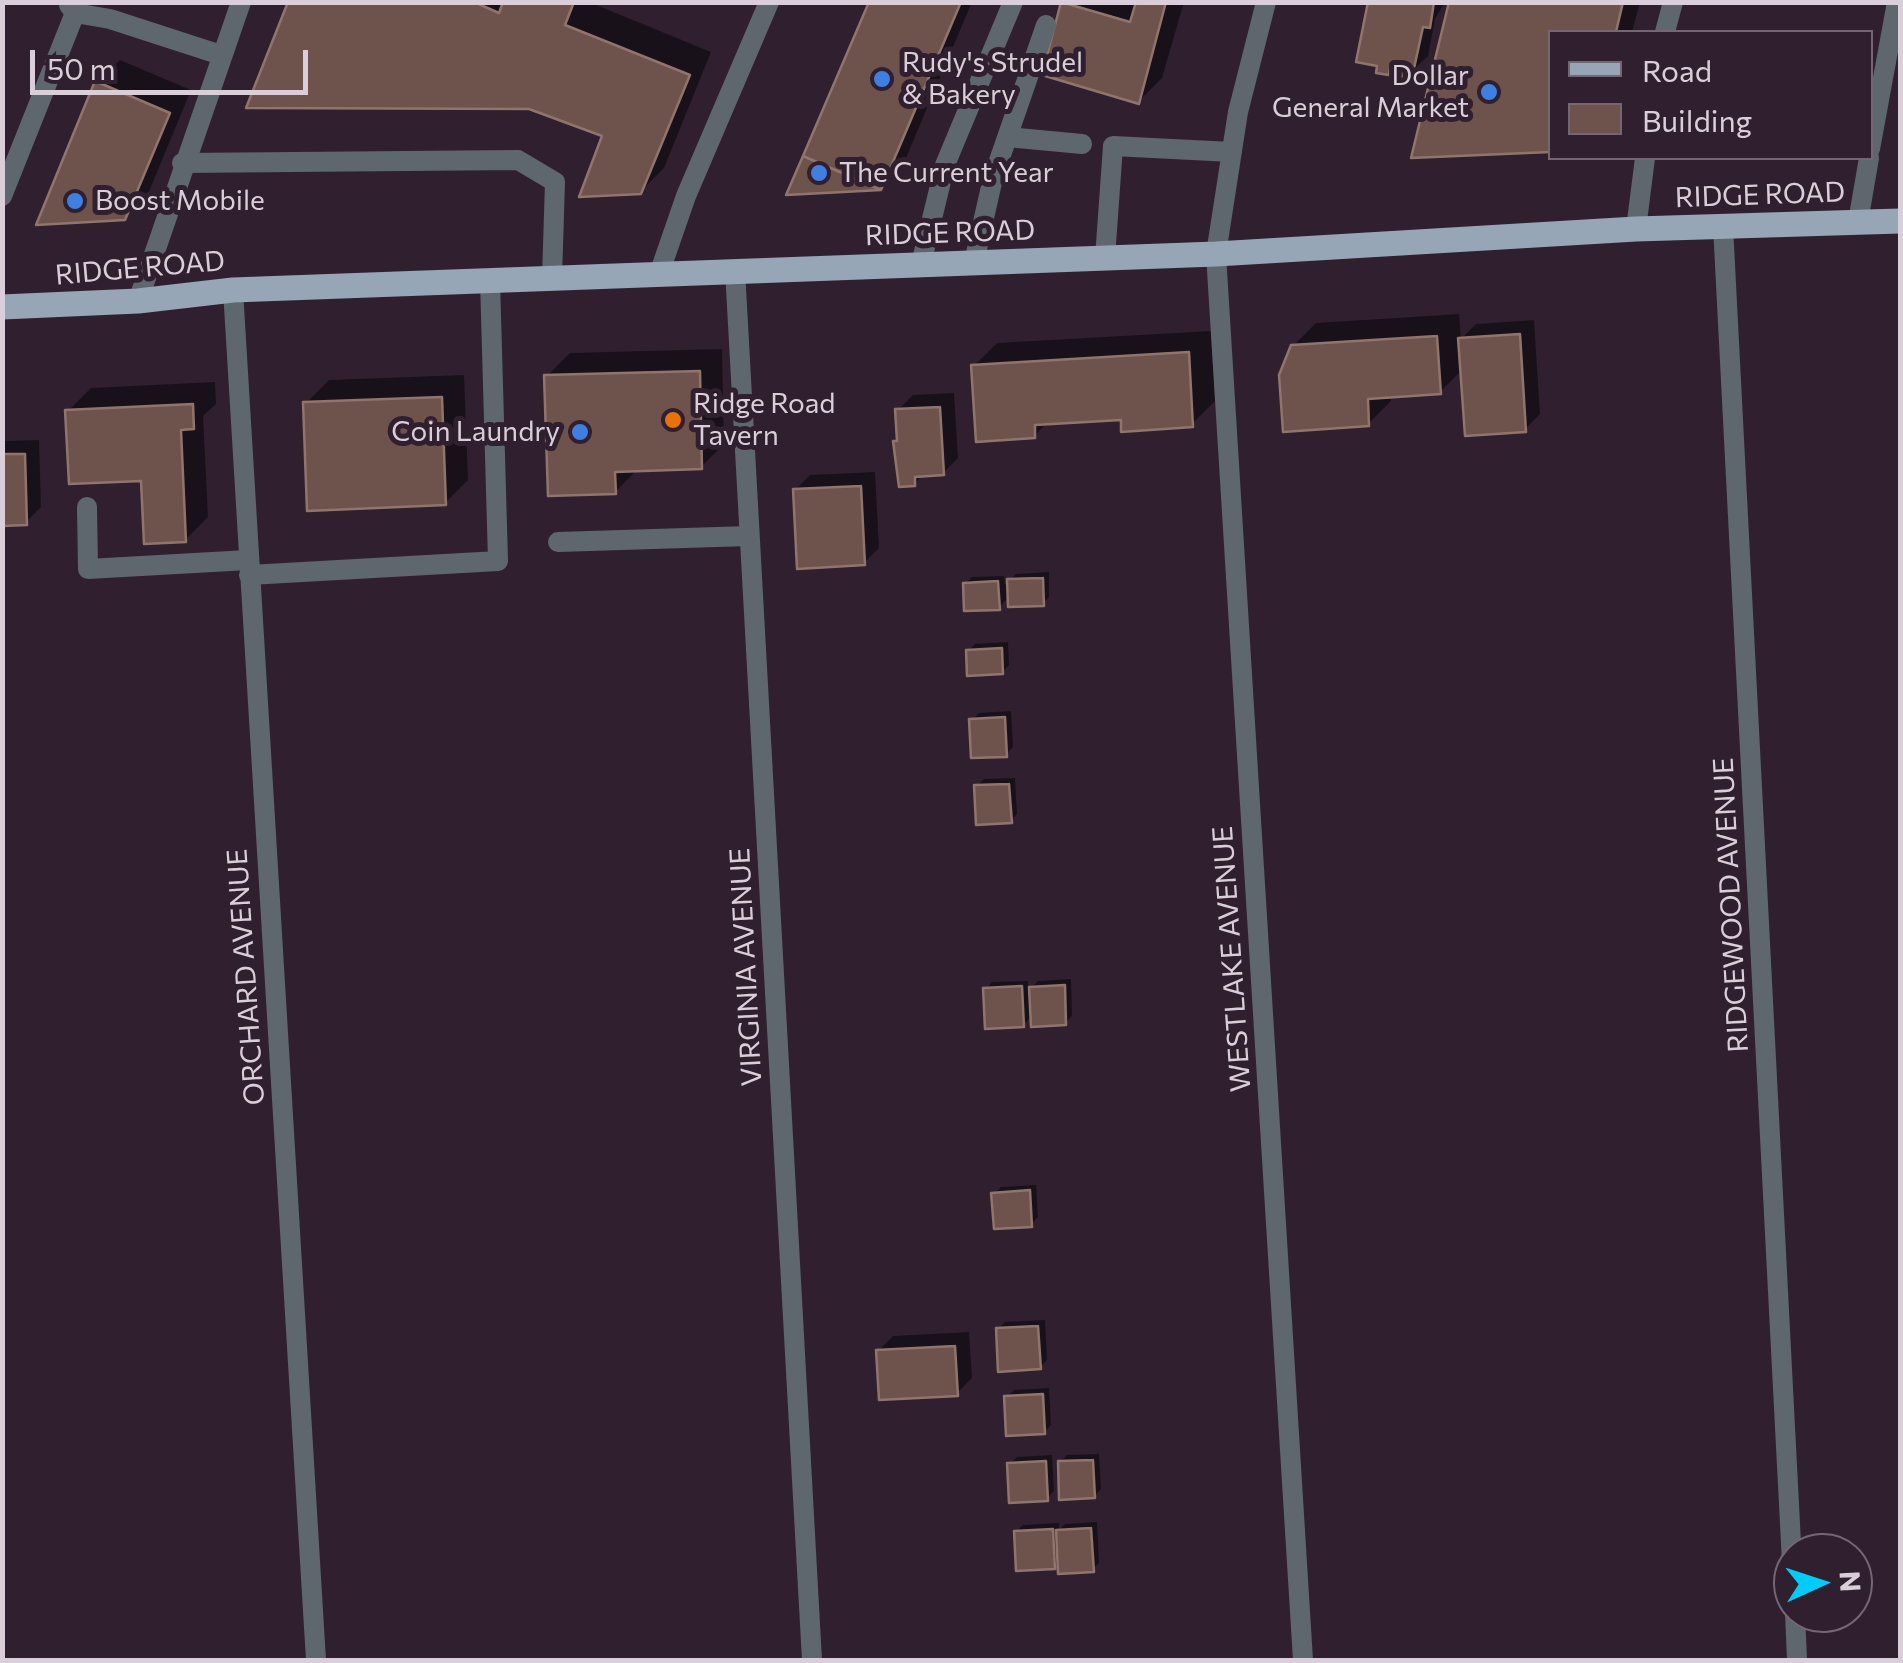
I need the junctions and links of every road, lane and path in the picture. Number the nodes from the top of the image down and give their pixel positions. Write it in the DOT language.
graph roads {
  1 [pos="241,2"];
  2 [pos="769,2"];
  3 [pos="1014,2"];
  4 [pos="1266,2"];
  5 [pos="1672,2"];
  6 [pos="1897,2"];
  7 [pos="72,8"];
  8 [pos="1046,26"];
  9 [pos="1665,30"];
  10 [pos="222,55"];
  11 [pos="1873,133"];
  12 [pos="1007,137"];
  13 [pos="1082,144"];
  14 [pos="1232,152"];
  15 [pos="1645,160"];
  16 [pos="1869,160"];
  17 [pos="182,163"];
  18 [pos="2,196"];
  19 [pos="1900,221"];
  20 [pos="1858,222"];
  21 [pos="1723,226"];
  22 [pos="1636,229"];
  23 [pos="1216,254"];
  24 [pos="1104,258"];
  25 [pos="974,262"];
  26 [pos="922,264"];
  27 [pos="735,270"];
  28 [pos="658,274"];
  29 [pos="552,278"];
  30 [pos="490,280"];
  31 [pos="233,290"];
  32 [pos="138,301"];
  33 [pos="2,307"];
  34 [pos="87,507"];
  35 [pos="749,536"];
  36 [pos="558,542"];
  37 [pos="248,568"];
  38 [pos="1790,1533"];
  39 [pos="1795,1633"];
  40 [pos="316,1660"];
  41 [pos="812,1660"];
  42 [pos="1303,1660"];
  43 [pos="1797,1660"];
  1 -- 10 [label="street"];
  2 -- 28 [label="street"];
  3 -- 26 [label="street"];
  4 -- 14 [label="street, WESTLAKE AVENUE"];
  5 -- 9 [label="street"];
  6 -- 11 [label="street"];
  7 -- 10 [label="street"];
  7 -- 18 [label="street"];
  8 -- 12 [label="street"];
  10 -- 17 [label="street"];
  12 -- 13 [label="street"];
  12 -- 25 [label="street"];
  14 -- 23 [label="street, WESTLAKE AVENUE"];
  14 -- 24 [label="street"];
  15 -- 22 [label="street"];
  16 -- 20 [label="street"];
  17 -- 29 [label="street"];
  17 -- 32 [label="street"];
  19 -- 20 [label="main road, RIDGE ROAD"];
  20 -- 21 [label="main road, RIDGE ROAD"];
  21 -- 22 [label="main road, RIDGE ROAD"];
  21 -- 38 [label="street, RIDGEWOOD AVENUE"];
  22 -- 23 [label="main road, RIDGE ROAD"];
  23 -- 24 [label="main road, RIDGE ROAD"];
  23 -- 42 [label="street, WESTLAKE AVENUE"];
  24 -- 25 [label="main road, RIDGE ROAD"];
  25 -- 26 [label="main road, RIDGE ROAD"];
  26 -- 27 [label="main road, RIDGE ROAD"];
  27 -- 28 [label="main road, RIDGE ROAD"];
  27 -- 35 [label="street, VIRGINIA AVENUE"];
  28 -- 29 [label="main road, RIDGE ROAD"];
  29 -- 30 [label="main road, RIDGE ROAD"];
  30 -- 31 [label="main road, RIDGE ROAD"];
  30 -- 37 [label="street"];
  31 -- 32 [label="main road, RIDGE ROAD"];
  31 -- 37 [label="street, ORCHARD AVENUE"];
  32 -- 33 [label="main road, RIDGE ROAD"];
  34 -- 37 [label="street"];
  35 -- 36 [label="street"];
  35 -- 41 [label="street, VIRGINIA AVENUE"];
  37 -- 40 [label="street, ORCHARD AVENUE"];
  39 -- 43 [label="street"];
}
